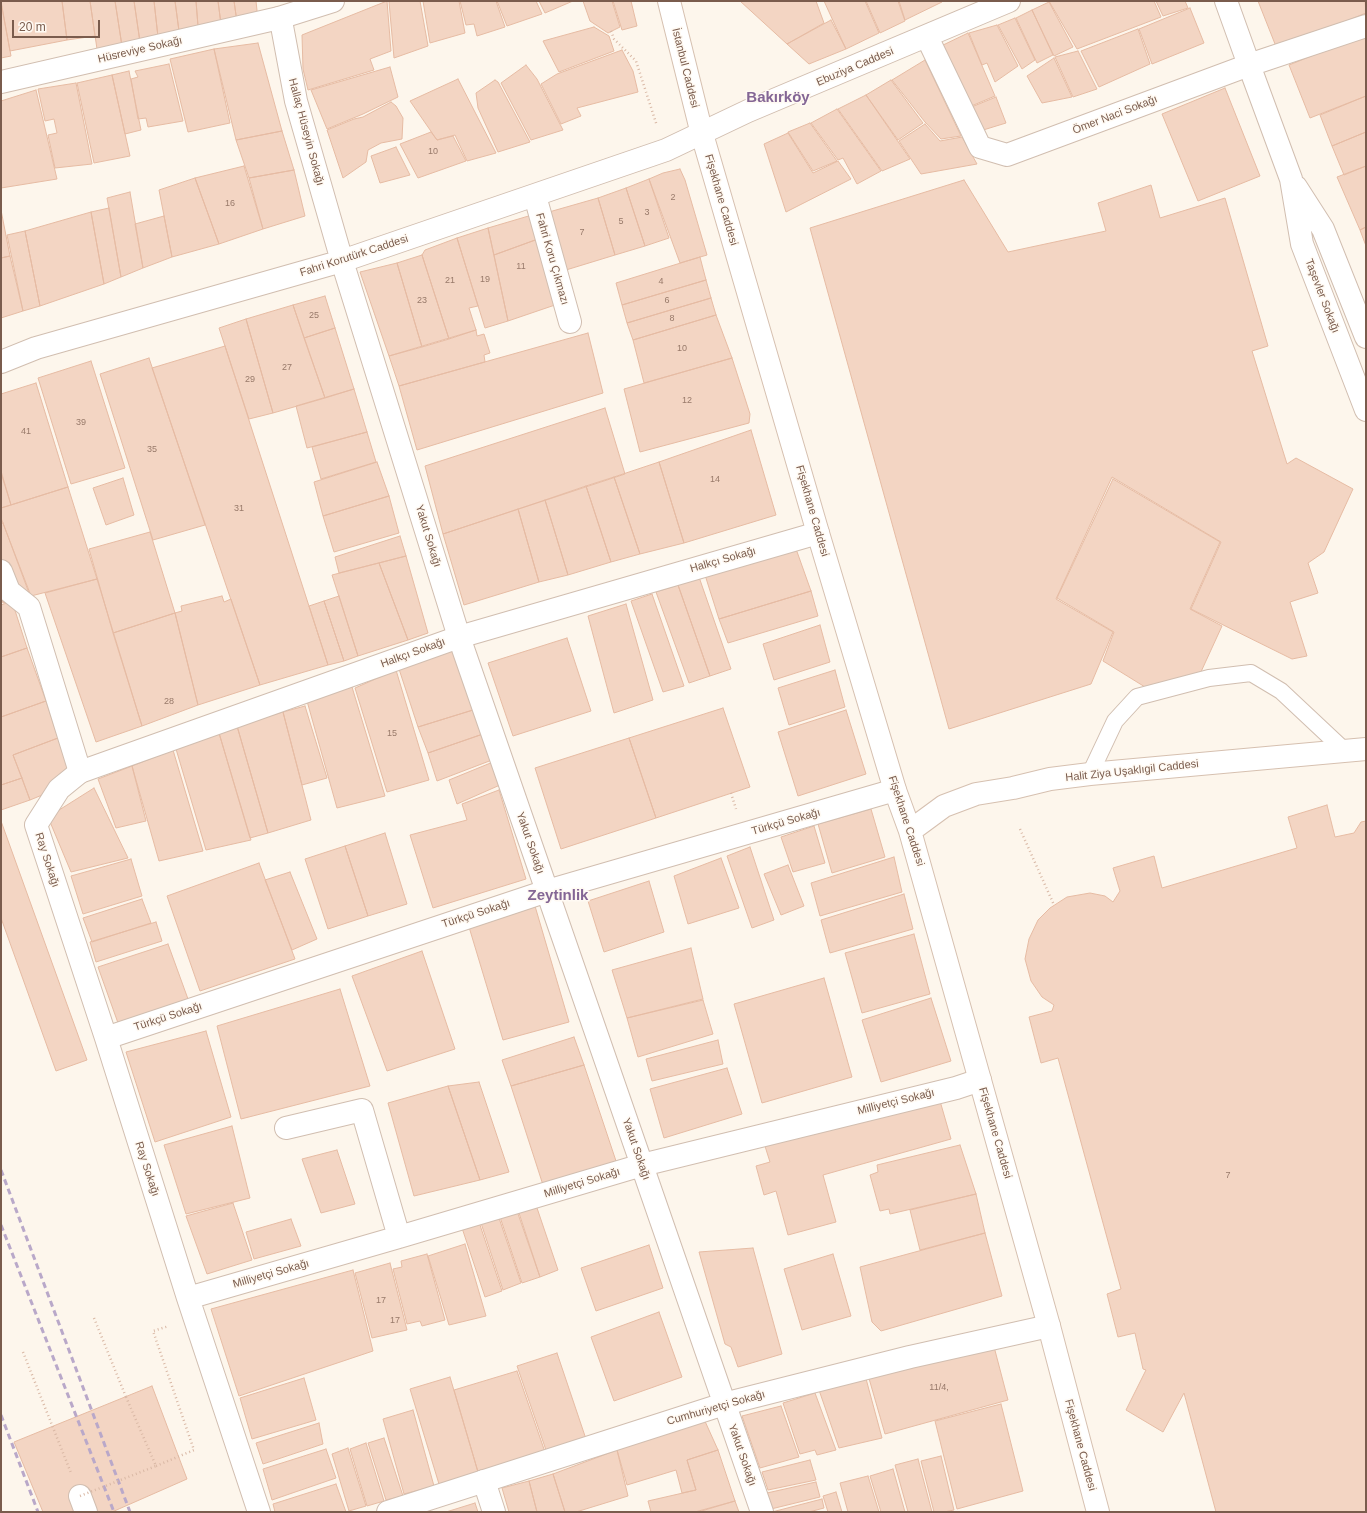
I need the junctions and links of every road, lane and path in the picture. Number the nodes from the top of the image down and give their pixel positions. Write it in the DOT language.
graph roads {
  1 [pos="333,1"];
  2 [pos="669,1"];
  3 [pos="1009,1"];
  4 [pos="1226,1"];
  5 [pos="278,10"];
  6 [pos="1366,26"];
  7 [pos="611,31"];
  8 [pos="927,37"];
  9 [pos="1249,65"];
  10 [pos="1,82"];
  11 [pos="702,134"];
  12 [pos="666,150"];
  13 [pos="1292,179"];
  14 [pos="535,196"];
  15 [pos="342,261"];
  16 [pos="570,322"];
  17 [pos="1366,337"];
  18 [pos="1,362"];
  19 [pos="1360,375"];
  20 [pos="1366,410"];
  21 [pos="818,533"];
  22 [pos="1,571"];
  23 [pos="459,637"];
  24 [pos="1356,750"];
  25 [pos="80,772"];
  26 [pos="1090,774"];
  27 [pos="896,790"];
  28 [pos="36,825"];
  29 [pos="1020,829"];
  30 [pos="910,832"];
  31 [pos="547,891"];
  32 [pos="1054,905"];
  33 [pos="106,1038"];
  34 [pos="980,1080"];
  35 [pos="286,1128"];
  36 [pos="642,1165"];
  37 [pos="399,1237"];
  38 [pos="191,1308"];
  39 [pos="94,1318"];
  40 [pos="1049,1326"];
  41 [pos="23,1352"];
  42 [pos="724,1404"];
  43 [pos="156,1466"];
  44 [pos="72,1476"];
  45 [pos="484,1481"];
  46 [pos="81,1500"];
  47 [pos="1095,1511"];
  48 [pos="259,1512"];
  49 [pos="388,1512"];
  50 [pos="494,1512"];
  51 [pos="762,1512"];
  1 -- 5 [label="street, Hüsreviye Sokağı"];
  2 -- 11 [label="street, İstanbul Caddesi"];
  3 -- 8 [label="street, Ebuziya Caddesi"];
  4 -- 9 [label="street, Taşevler Sokağı"];
  5 -- 10 [label="street, Hüsreviye Sokağı"];
  5 -- 15 [label="street, Hallaç Hüseyin Sokağı"];
  6 -- 9 [label="street, Ömer Naci Sokağı"];
  7 -- 12 [label="path"];
  8 -- 9 [label="street, Ömer Naci Sokağı"];
  8 -- 11 [label="street, Ebuziya Caddesi"];
  9 -- 13 [label="street, Taşevler Sokağı"];
  11 -- 12 [label="street, Fahri Korutürk Caddesi"];
  11 -- 21 [label="street, Fişekhane Caddesi"];
  12 -- 14 [label="street, Fahri Korutürk Caddesi"];
  13 -- 17 [label="street, Taşevler Sokağı"];
  13 -- 19 [label="street, Taşevler Sokağı"];
  14 -- 15 [label="street, Fahri Korutürk Caddesi"];
  14 -- 16 [label="street, Fahri Koru Çıkmazı"];
  15 -- 18 [label="street, Fahri Korutürk Caddesi"];
  15 -- 23 [label="street, Yakut Sokağı"];
  19 -- 20 [label="street, Taşevler Sokağı"];
  21 -- 23 [label="street, Halkçı Sokağı"];
  21 -- 27 [label="street, Fişekhane Caddesi"];
  22 -- 25 [label="street"];
  23 -- 25 [label="street, Halkçı Sokağı"];
  23 -- 31 [label="street, Yakut Sokağı"];
  24 -- 26 [label="street, Halit Ziya Uşaklıgil Caddesi"];
  24 -- 26 [label="lane"];
  25 -- 28 [label="street, Halkçı Sokağı"];
  26 -- 30 [label="street, Halit Ziya Uşaklıgil Caddesi"];
  27 -- 30 [label="street, Fişekhane Caddesi"];
  27 -- 31 [label="street, Türkçü Sokağı"];
  28 -- 33 [label="street, Ray Sokağı"];
  29 -- 32 [label="path"];
  30 -- 34 [label="street, Fişekhane Caddesi"];
  31 -- 33 [label="street, Türkçü Sokağı"];
  31 -- 36 [label="street, Yakut Sokağı"];
  33 -- 38 [label="street, Ray Sokağı"];
  34 -- 36 [label="street, Milliyetçi Sokağı"];
  34 -- 40 [label="street, Fişekhane Caddesi"];
  35 -- 37 [label="street"];
  36 -- 37 [label="street, Milliyetçi Sokağı"];
  36 -- 42 [label="street, Yakut Sokağı"];
  37 -- 38 [label="street, Milliyetçi Sokağı"];
  38 -- 43 [label="path"];
  38 -- 48 [label="street, Ray Sokağı"];
  39 -- 43 [label="path, bridge"];
  40 -- 42 [label="street, Cumhuriyetçi Sokağı"];
  40 -- 47 [label="street, Fişekhane Caddesi"];
  41 -- 44 [label="path"];
  42 -- 45 [label="street, Cumhuriyetçi Sokağı"];
  42 -- 51 [label="street, Yakut Sokağı"];
  43 -- 46 [label="path, bridge"];
  45 -- 49 [label="street, Cumhuriyetçi Sokağı"];
  45 -- 50 [label="street"];
}
